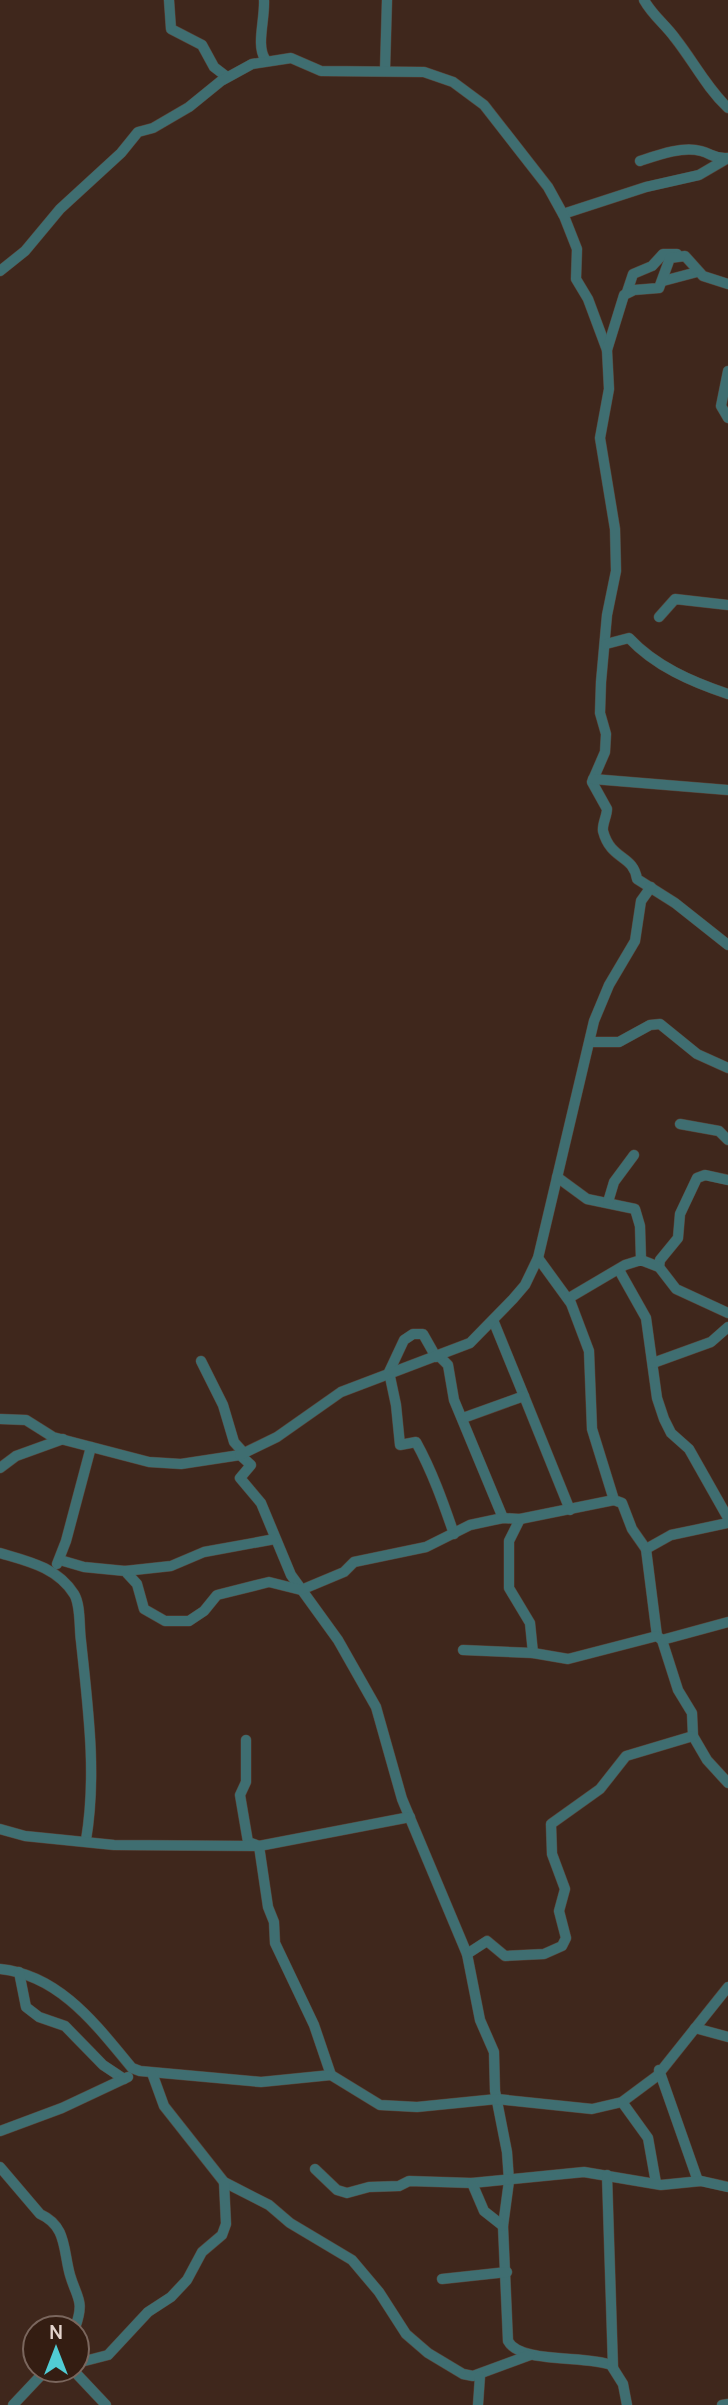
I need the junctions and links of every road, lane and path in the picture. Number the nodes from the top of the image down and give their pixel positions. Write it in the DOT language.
graph roads {
  1 [pos="169,0"];
  2 [pos="264,0"];
  3 [pos="387,0"];
  4 [pos="644,0"];
  5 [pos="265,59"];
  6 [pos="385,70"];
  7 [pos="227,77"];
  8 [pos="728,108"];
  9 [pos="728,158"];
  10 [pos="640,161"];
  11 [pos="563,214"];
  12 [pos="681,254"];
  13 [pos="0,271"];
  14 [pos="697,272"];
  15 [pos="663,281"];
  16 [pos="728,284"];
  17 [pos="626,292"];
  18 [pos="607,350"];
  19 [pos="728,371"];
  20 [pos="728,418"];
  21 [pos="728,605"];
  22 [pos="659,617"];
  23 [pos="606,644"];
  24 [pos="728,694"];
  25 [pos="593,779"];
  26 [pos="728,789"];
  27 [pos="651,887"];
  28 [pos="728,945"];
  29 [pos="590,1042"];
  30 [pos="728,1068"];
  31 [pos="680,1124"];
  32 [pos="728,1140"];
  33 [pos="634,1155"];
  34 [pos="557,1177"];
  35 [pos="728,1180"];
  36 [pos="608,1202"];
  37 [pos="538,1258"];
  38 [pos="641,1260"];
  39 [pos="659,1268"];
  40 [pos="619,1270"];
  41 [pos="570,1302"];
  42 [pos="728,1313"];
  43 [pos="493,1320"];
  44 [pos="728,1327"];
  45 [pos="437,1357"];
  46 [pos="201,1361"];
  47 [pos="653,1363"];
  48 [pos="389,1372"];
  49 [pos="524,1396"];
  50 [pos="463,1418"];
  51 [pos="0,1419"];
  52 [pos="64,1439"];
  53 [pos="91,1447"];
  54 [pos="242,1453"];
  55 [pos="0,1468"];
  56 [pos="614,1500"];
  57 [pos="570,1510"];
  58 [pos="503,1518"];
  59 [pos="728,1518"];
  60 [pos="520,1519"];
  61 [pos="728,1523"];
  62 [pos="454,1534"];
  63 [pos="275,1539"];
  64 [pos="646,1549"];
  65 [pos="0,1553"];
  66 [pos="60,1560"];
  67 [pos="50,1571"];
  68 [pos="125,1571"];
  69 [pos="301,1590"];
  70 [pos="728,1622"];
  71 [pos="660,1638"];
  72 [pos="463,1650"];
  73 [pos="533,1653"];
  74 [pos="693,1736"];
  75 [pos="246,1740"];
  76 [pos="728,1783"];
  77 [pos="410,1817"];
  78 [pos="0,1829"];
  79 [pos="86,1840"];
  80 [pos="259,1846"];
  81 [pos="467,1954"];
  82 [pos="0,1969"];
  83 [pos="19,1972"];
  84 [pos="728,1987"];
  85 [pos="695,2028"];
  86 [pos="728,2037"];
  87 [pos="132,2068"];
  88 [pos="659,2070"];
  89 [pos="152,2073"];
  90 [pos="331,2076"];
  91 [pos="124,2079"];
  92 [pos="497,2099"];
  93 [pos="622,2102"];
  94 [pos="0,2131"];
  95 [pos="0,2167"];
  96 [pos="315,2169"];
  97 [pos="607,2175"];
  98 [pos="509,2181"];
  99 [pos="698,2181"];
  100 [pos="224,2182"];
  101 [pos="471,2183"];
  102 [pos="656,2183"];
  103 [pos="728,2187"];
  104 [pos="503,2226"];
  105 [pos="507,2272"];
  106 [pos="442,2279"];
  107 [pos="78,2314"];
  108 [pos="530,2355"];
  109 [pos="91,2359"];
  110 [pos="613,2367"];
  111 [pos="480,2376"];
  112 [pos="33,2384"];
  113 [pos="86,2384"];
  114 [pos="13,2405"];
  115 [pos="106,2405"];
  116 [pos="478,2405"];
  117 [pos="627,2405"];
  1 -- 7 [label="street"];
  2 -- 5 [label="street"];
  3 -- 6 [label="street"];
  4 -- 8 [label="street"];
  5 -- 6 [label="street"];
  5 -- 7 [label="street"];
  6 -- 11 [label="street"];
  7 -- 13 [label="street"];
  9 -- 10 [label="street"];
  9 -- 11 [label="street"];
  11 -- 18 [label="street"];
  12 -- 14 [label="street"];
  12 -- 15 [label="street"];
  12 -- 17 [label="street"];
  14 -- 15 [label="street"];
  14 -- 16 [label="street"];
  15 -- 17 [label="street"];
  17 -- 18 [label="street"];
  18 -- 23 [label="street"];
  19 -- 20 [label="street"];
  21 -- 22 [label="street"];
  23 -- 24 [label="street"];
  23 -- 25 [label="street"];
  25 -- 26 [label="street"];
  25 -- 27 [label="street"];
  27 -- 28 [label="street"];
  27 -- 29 [label="street"];
  29 -- 30 [label="street"];
  29 -- 34 [label="street"];
  31 -- 32 [label="street"];
  33 -- 36 [label="street"];
  34 -- 36 [label="street"];
  34 -- 37 [label="street"];
  35 -- 39 [label="street"];
  36 -- 38 [label="street"];
  37 -- 41 [label="street"];
  37 -- 43 [label="street"];
  38 -- 39 [label="street"];
  38 -- 40 [label="street"];
  39 -- 42 [label="street"];
  40 -- 41 [label="street"];
  40 -- 47 [label="street"];
  41 -- 56 [label="street"];
  43 -- 45 [label="street"];
  43 -- 49 [label="street"];
  44 -- 47 [label="street"];
  45 -- 48 [label="street"];
  45 -- 48 [label="street"];
  45 -- 50 [label="street"];
  46 -- 54 [label="street"];
  47 -- 59 [label="street"];
  48 -- 54 [label="street"];
  48 -- 62 [label="street"];
  49 -- 50 [label="street"];
  49 -- 57 [label="street"];
  50 -- 58 [label="street"];
  51 -- 52 [label="street"];
  52 -- 53 [label="street"];
  52 -- 55 [label="street"];
  53 -- 54 [label="street"];
  53 -- 66 [label="street"];
  54 -- 63 [label="street"];
  56 -- 57 [label="street"];
  56 -- 64 [label="street"];
  57 -- 60 [label="street"];
  58 -- 60 [label="street"];
  58 -- 62 [label="street"];
  60 -- 73 [label="street"];
  61 -- 64 [label="street"];
  62 -- 69 [label="street"];
  63 -- 68 [label="street"];
  63 -- 69 [label="street"];
  64 -- 71 [label="street"];
  65 -- 67 [label="street"];
  66 -- 67 [label="street"];
  66 -- 68 [label="street"];
  67 -- 79 [label="street"];
  68 -- 69 [label="street"];
  69 -- 77 [label="street"];
  70 -- 71 [label="street"];
  71 -- 73 [label="street"];
  71 -- 74 [label="street"];
  72 -- 73 [label="street"];
  74 -- 76 [label="street"];
  74 -- 81 [label="street"];
  75 -- 80 [label="street"];
  77 -- 80 [label="street"];
  77 -- 81 [label="street"];
  78 -- 79 [label="street"];
  79 -- 80 [label="street"];
  80 -- 90 [label="street"];
  81 -- 92 [label="street"];
  82 -- 83 [label="street"];
  83 -- 87 [label="street"];
  83 -- 91 [label="street"];
  84 -- 85 [label="street"];
  85 -- 86 [label="street"];
  85 -- 88 [label="street"];
  87 -- 89 [label="street"];
  87 -- 91 [label="street"];
  88 -- 93 [label="street"];
  88 -- 99 [label="street"];
  89 -- 90 [label="street"];
  89 -- 100 [label="street"];
  90 -- 92 [label="street"];
  91 -- 94 [label="street"];
  92 -- 93 [label="street"];
  92 -- 98 [label="street"];
  93 -- 102 [label="street"];
  95 -- 107 [label="street"];
  96 -- 101 [label="street"];
  97 -- 98 [label="street"];
  97 -- 102 [label="street"];
  97 -- 110 [label="street"];
  98 -- 101 [label="street"];
  98 -- 104 [label="street"];
  99 -- 102 [label="street"];
  99 -- 103 [label="street"];
  100 -- 109 [label="street"];
  100 -- 111 [label="street"];
  101 -- 104 [label="street"];
  104 -- 105 [label="street"];
  105 -- 106 [label="street"];
  105 -- 108 [label="street"];
  108 -- 110 [label="street"];
  108 -- 111 [label="street"];
  110 -- 117 [label="street"];
  111 -- 116 [label="street"];
  112 -- 114 [label="street"];
  113 -- 115 [label="street"];
}
